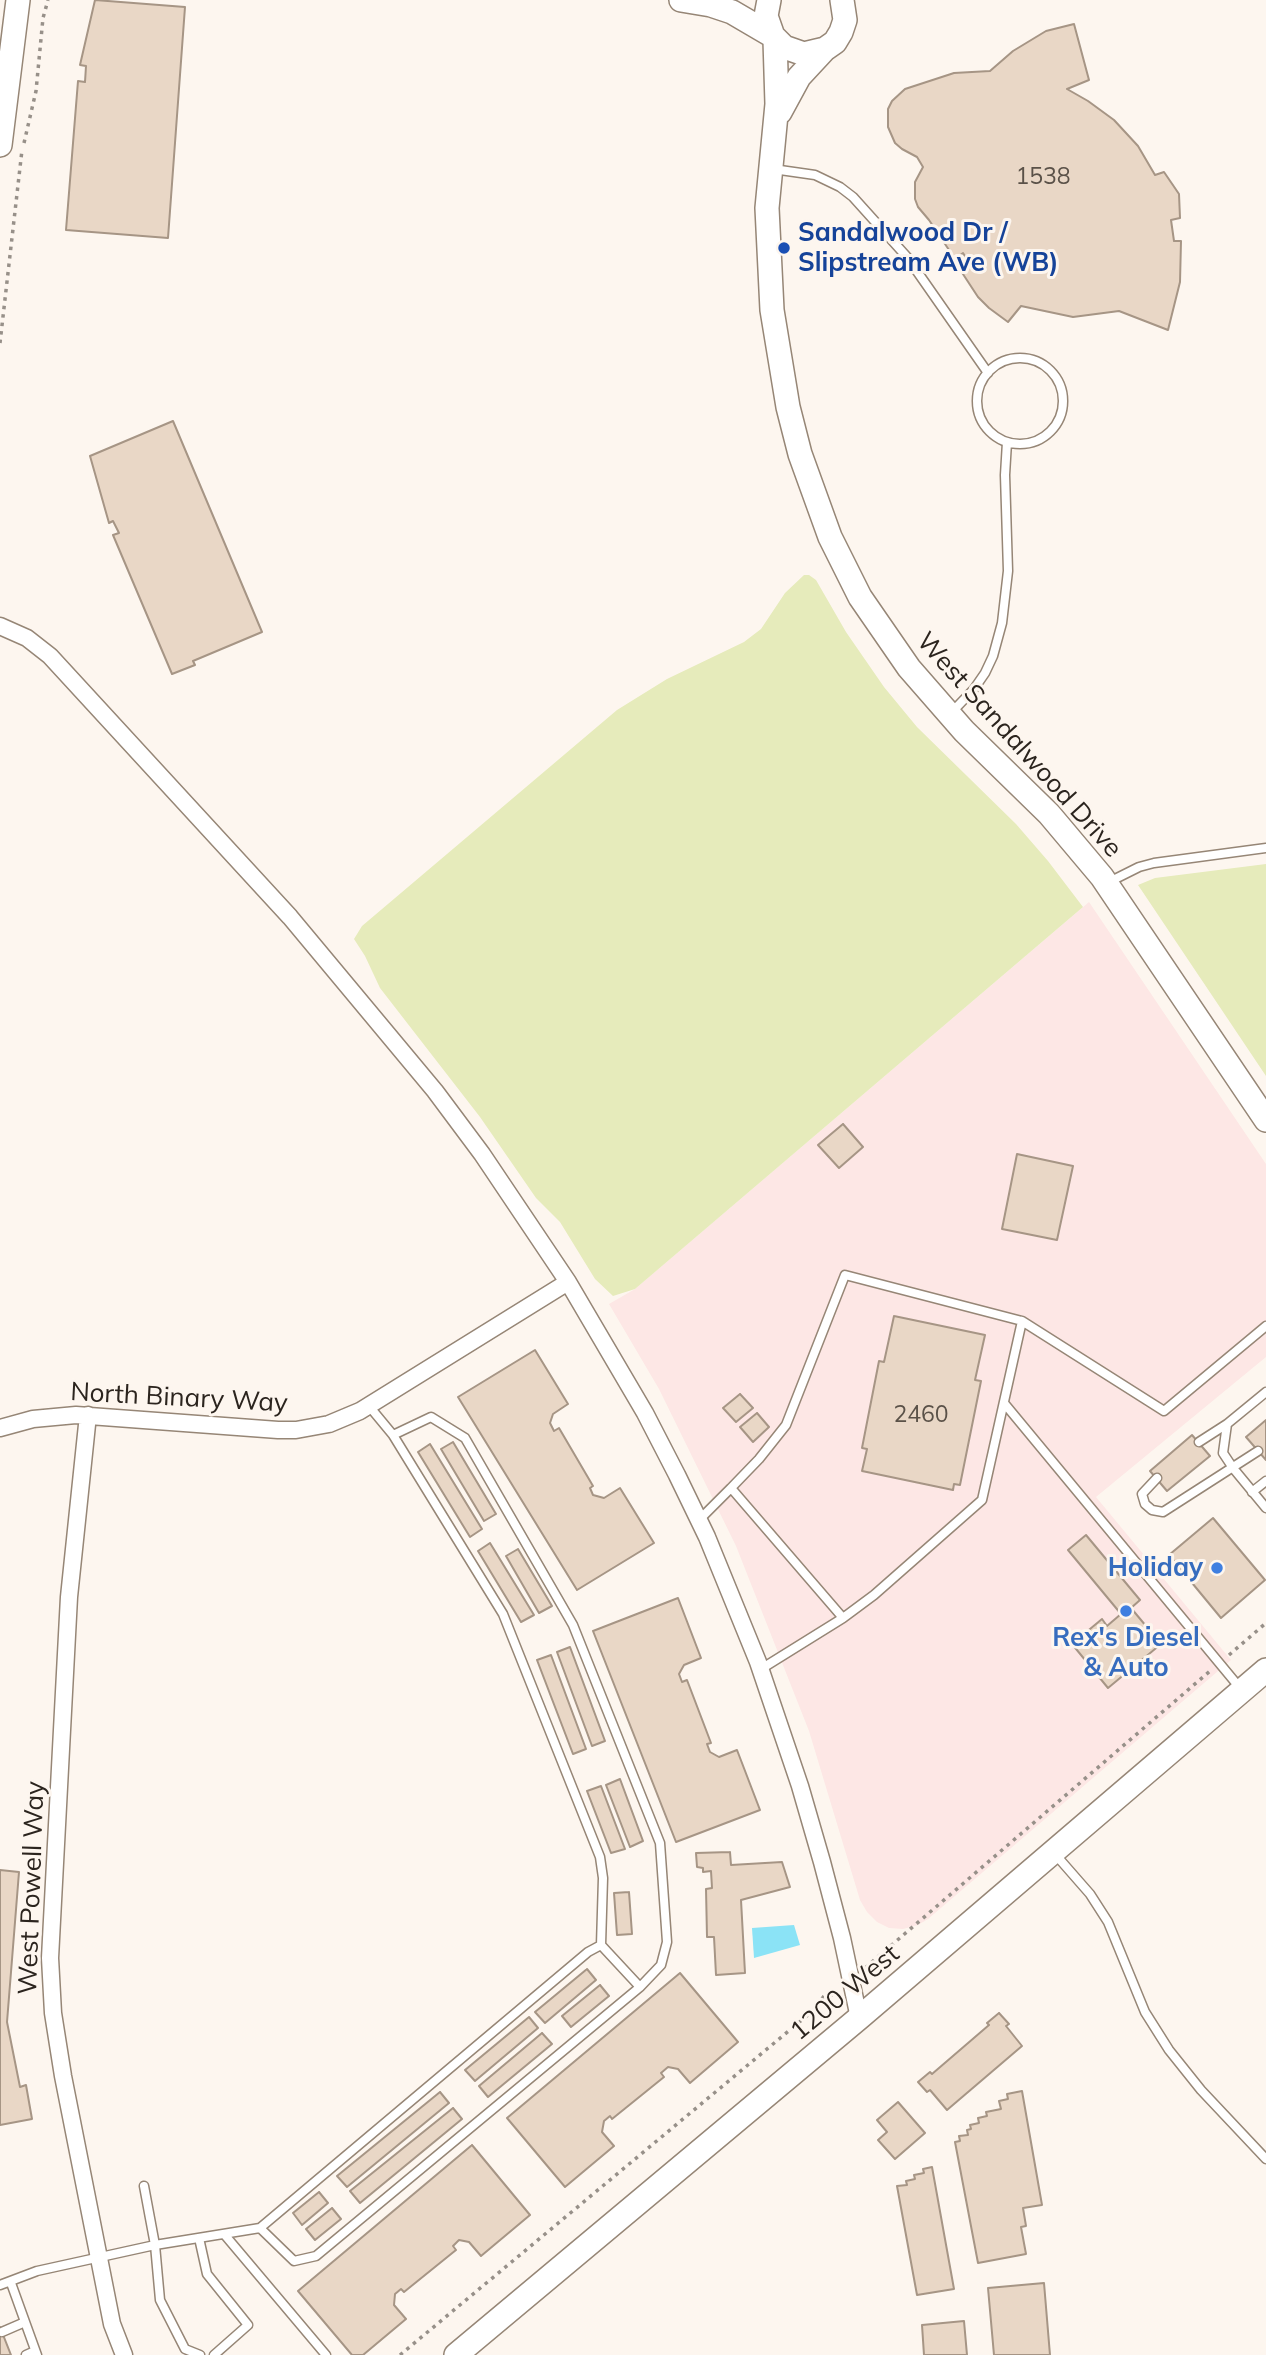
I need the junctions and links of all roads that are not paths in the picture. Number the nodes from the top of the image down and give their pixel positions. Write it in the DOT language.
graph roads {
  1 [pos="18,0"];
  2 [pos="681,0"];
  3 [pos="695,0"];
  4 [pos="769,0"];
  5 [pos="842,0"];
  6 [pos="688,1"];
  7 [pos="774,38"];
  8 [pos="825,49"];
  9 [pos="774,132"];
  10 [pos="0,145"];
  11 [pos="770,169"];
  12 [pos="988,373"];
  13 [pos="1007,442"];
  14 [pos="0,626"];
  15 [pos="949,714"];
  16 [pos="1266,848"];
  17 [pos="1107,884"];
  18 [pos="1266,1120"];
  19 [pos="568,1282"];
  20 [pos="1022,1321"];
  21 [pos="1266,1326"];
  22 [pos="1266,1392"];
  23 [pos="1003,1403"];
  24 [pos="369,1406"];
  25 [pos="88,1415"];
  26 [pos="1227,1424"];
  27 [pos="0,1428"];
  28 [pos="393,1435"];
  29 [pos="1199,1443"];
  30 [pos="1258,1451"];
  31 [pos="1233,1468"];
  32 [pos="1157,1478"];
  33 [pos="1266,1481"];
  34 [pos="732,1488"];
  35 [pos="1252,1492"];
  36 [pos="1266,1507"];
  37 [pos="698,1521"];
  38 [pos="843,1618"];
  39 [pos="761,1669"];
  40 [pos="1266,1670"];
  41 [pos="1242,1690"];
  42 [pos="1053,1852"];
  43 [pos="601,1945"];
  44 [pos="640,1987"];
  45 [pos="859,2018"];
  46 [pos="1266,2159"];
  47 [pos="144,2186"];
  48 [pos="260,2228"];
  49 [pos="224,2234"];
  50 [pos="199,2238"];
  51 [pos="155,2245"];
  52 [pos="99,2258"];
  53 [pos="11,2283"];
  54 [pos="0,2285"];
  55 [pos="25,2322"];
  56 [pos="2,2332"];
  57 [pos="186,2352"];
  58 [pos="36,2353"];
  59 [pos="26,2355"];
  60 [pos="124,2355"];
  61 [pos="200,2355"];
  62 [pos="214,2355"];
  63 [pos="326,2355"];
  64 [pos="456,2355"];
  1 -- 10 [label="street"];
  2 -- 6 [label="street"];
  3 -- 6 [label="street"];
  4 -- 7 [label="street, West Sandalwood Drive"];
  5 -- 8 [label="street, West Sandalwood Drive"];
  6 -- 7 [label="street"];
  7 -- 8 [label="street"];
  7 -- 9 [label="street, West Sandalwood Drive"];
  8 -- 9 [label="street, West Sandalwood Drive"];
  9 -- 11 [label="street, West Sandalwood Drive"];
  11 -- 12 [label="lane"];
  11 -- 15 [label="street, West Sandalwood Drive"];
  12 -- 13 [label="lane"];
  12 -- 13 [label="lane"];
  13 -- 15 [label="lane"];
  14 -- 19 [label="street"];
  15 -- 17 [label="street, West Sandalwood Drive"];
  16 -- 17 [label="lane"];
  17 -- 18 [label="street, West Sandalwood Drive"];
  19 -- 24 [label="street, North Binary Way"];
  19 -- 37 [label="street"];
  20 -- 21 [label="lane"];
  20 -- 23 [label="lane"];
  20 -- 34 [label="lane"];
  22 -- 26 [label="lane"];
  23 -- 38 [label="lane"];
  23 -- 41 [label="lane"];
  24 -- 25 [label="street, North Binary Way"];
  24 -- 28 [label="lane"];
  25 -- 27 [label="street, North Binary Way"];
  25 -- 52 [label="street, West Powell Way"];
  26 -- 29 [label="lane"];
  26 -- 31 [label="lane"];
  28 -- 43 [label="lane"];
  28 -- 44 [label="lane"];
  30 -- 31 [label="lane"];
  31 -- 32 [label="lane"];
  31 -- 35 [label="lane"];
  33 -- 35 [label="lane"];
  34 -- 37 [label="lane"];
  34 -- 38 [label="lane"];
  35 -- 36 [label="lane"];
  37 -- 39 [label="street"];
  38 -- 39 [label="lane"];
  39 -- 45 [label="street"];
  40 -- 41 [label="street, 1200 West"];
  41 -- 42 [label="street, 1200 West"];
  42 -- 45 [label="street, 1200 West"];
  42 -- 46 [label="lane"];
  43 -- 44 [label="lane"];
  43 -- 48 [label="lane"];
  44 -- 48 [label="lane"];
  45 -- 64 [label="street, 1200 West"];
  47 -- 51 [label="lane"];
  48 -- 49 [label="lane"];
  49 -- 50 [label="lane"];
  49 -- 63 [label="lane"];
  50 -- 51 [label="lane"];
  50 -- 62 [label="lane"];
  51 -- 52 [label="lane"];
  51 -- 57 [label="lane"];
  52 -- 53 [label="lane"];
  52 -- 60 [label="street, West Powell Way"];
  53 -- 54 [label="lane"];
  53 -- 55 [label="lane"];
  55 -- 56 [label="lane"];
  55 -- 58 [label="lane"];
  57 -- 61 [label="lane"];
  58 -- 59 [label="lane"];
}
